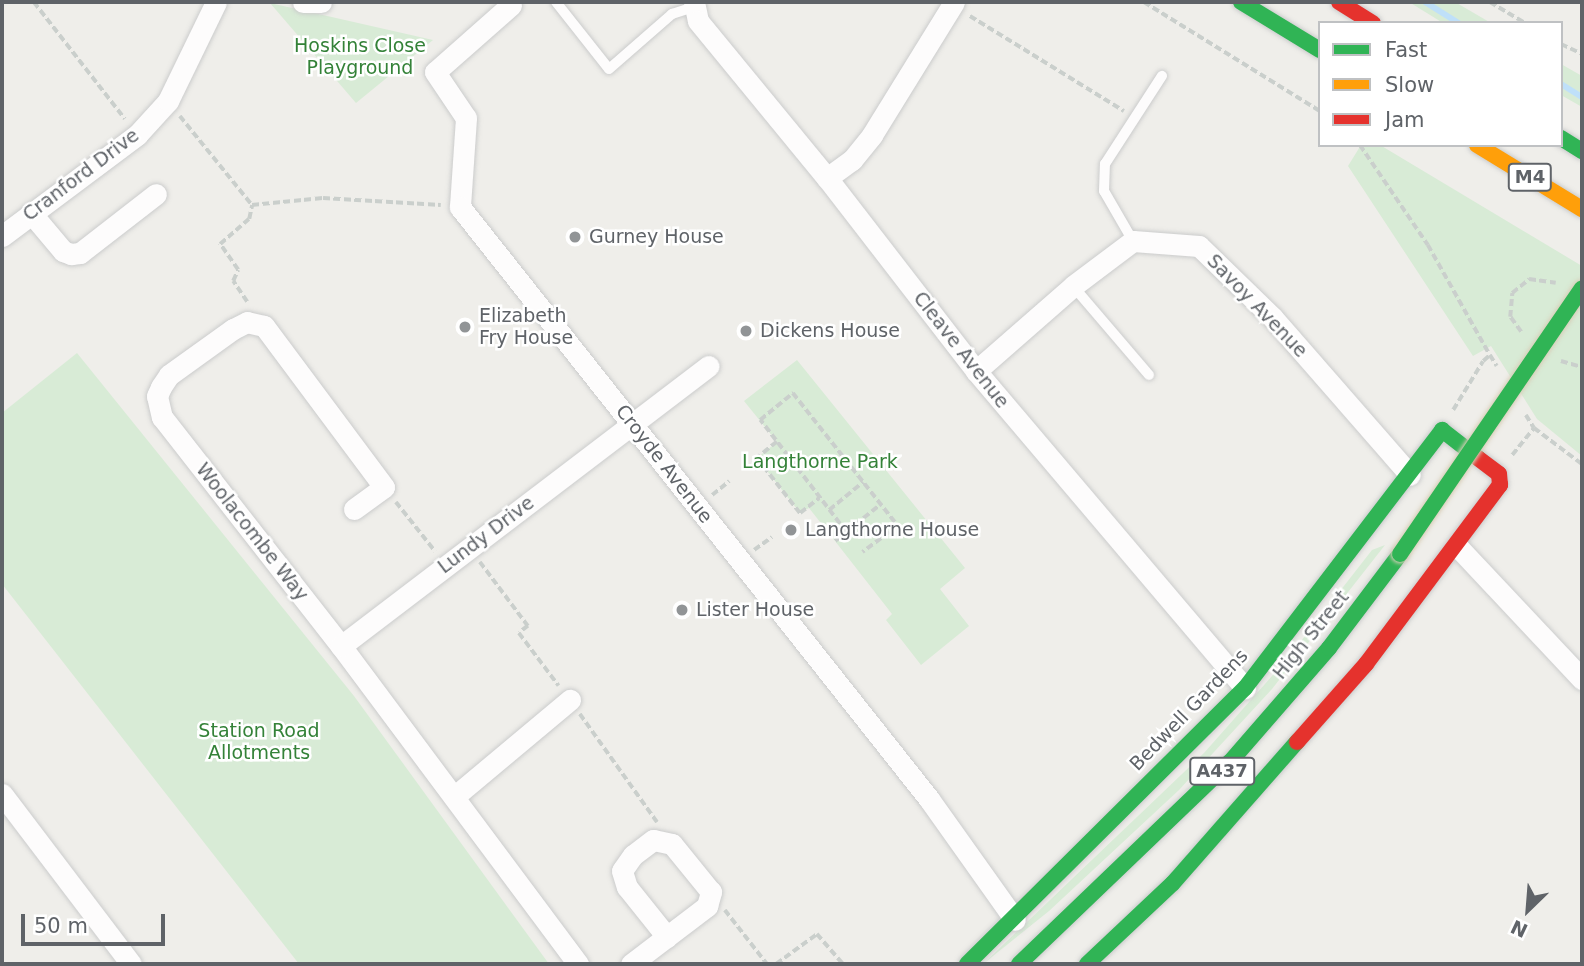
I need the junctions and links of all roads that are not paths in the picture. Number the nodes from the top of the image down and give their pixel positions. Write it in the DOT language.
graph roads {
  1 [pos="216,2"];
  2 [pos="303,2"];
  3 [pos="321,2"];
  4 [pos="556,2"];
  5 [pos="1241,2"];
  6 [pos="1339,2"];
  7 [pos="953,3"];
  8 [pos="511,5"];
  9 [pos="694,5"];
  10 [pos="1370,21"];
  11 [pos="1318,49"];
  12 [pos="1162,76"];
  13 [pos="1563,139"];
  14 [pos="1480,147"];
  15 [pos="1582,151"];
  16 [pos="827,178"];
  17 [pos="156,194"];
  18 [pos="1582,209"];
  19 [pos="31,213"];
  20 [pos="2,236"];
  21 [pos="1133,241"];
  22 [pos="1073,286"];
  23 [pos="1582,288"];
  24 [pos="708,366"];
  25 [pos="976,371"];
  26 [pos="1149,375"];
  27 [pos="632,424"];
  28 [pos="1410,475"];
  29 [pos="354,509"];
  30 [pos="1457,546"];
  31 [pos="341,646"];
  32 [pos="1582,679"];
  33 [pos="1245,688"];
  34 [pos="570,700"];
  35 [pos="2,794"];
  36 [pos="455,796"];
  37 [pos="1016,920"];
  38 [pos="667,937"];
  39 [pos="131,964"];
  40 [pos="578,964"];
  41 [pos="632,964"];
  42 [pos="967,964"];
  43 [pos="1020,964"];
  44 [pos="1087,964"];
  1 -- 19 [label="street, Cranford Drive"];
  2 -- 3 [label="street"];
  4 -- 9 [label="lane"];
  5 -- 11 [label="main road"];
  6 -- 10 [label="main road"];
  7 -- 16 [label="street"];
  8 -- 27 [label="street, Croyde Avenue"];
  9 -- 16 [label="street, Cleave Avenue"];
  12 -- 21 [label="lane"];
  13 -- 15 [label="main road, M4"];
  14 -- 18 [label="main road, M4"];
  16 -- 25 [label="street, Cleave Avenue"];
  17 -- 19 [label="street"];
  19 -- 20 [label="street, Cranford Drive"];
  21 -- 22 [label="street"];
  21 -- 28 [label="street, Savoy Avenue"];
  22 -- 25 [label="street"];
  22 -- 26 [label="lane"];
  23 -- 43 [label="main road, High Street / A437, bridge"];
  24 -- 27 [label="street, Lundy Drive"];
  25 -- 33 [label="street, Cleave Avenue"];
  27 -- 31 [label="street, Lundy Drive"];
  27 -- 37 [label="street, Croyde Avenue"];
  28 -- 30 [label="main road, Bedwell Gardens"];
  28 -- 33 [label="main road, Bedwell Gardens"];
  29 -- 31 [label="street, Woolacombe Way"];
  30 -- 32 [label="street"];
  30 -- 44 [label="main road"];
  31 -- 36 [label="street, Woolacombe Way"];
  33 -- 37 [label="main road, Bedwell Gardens"];
  34 -- 36 [label="street"];
  35 -- 39 [label="street"];
  36 -- 40 [label="street, Woolacombe Way"];
  37 -- 42 [label="main road, Bedwell Gardens"];
  38 -- 38 [label="street"];
  38 -- 41 [label="street"];
}
